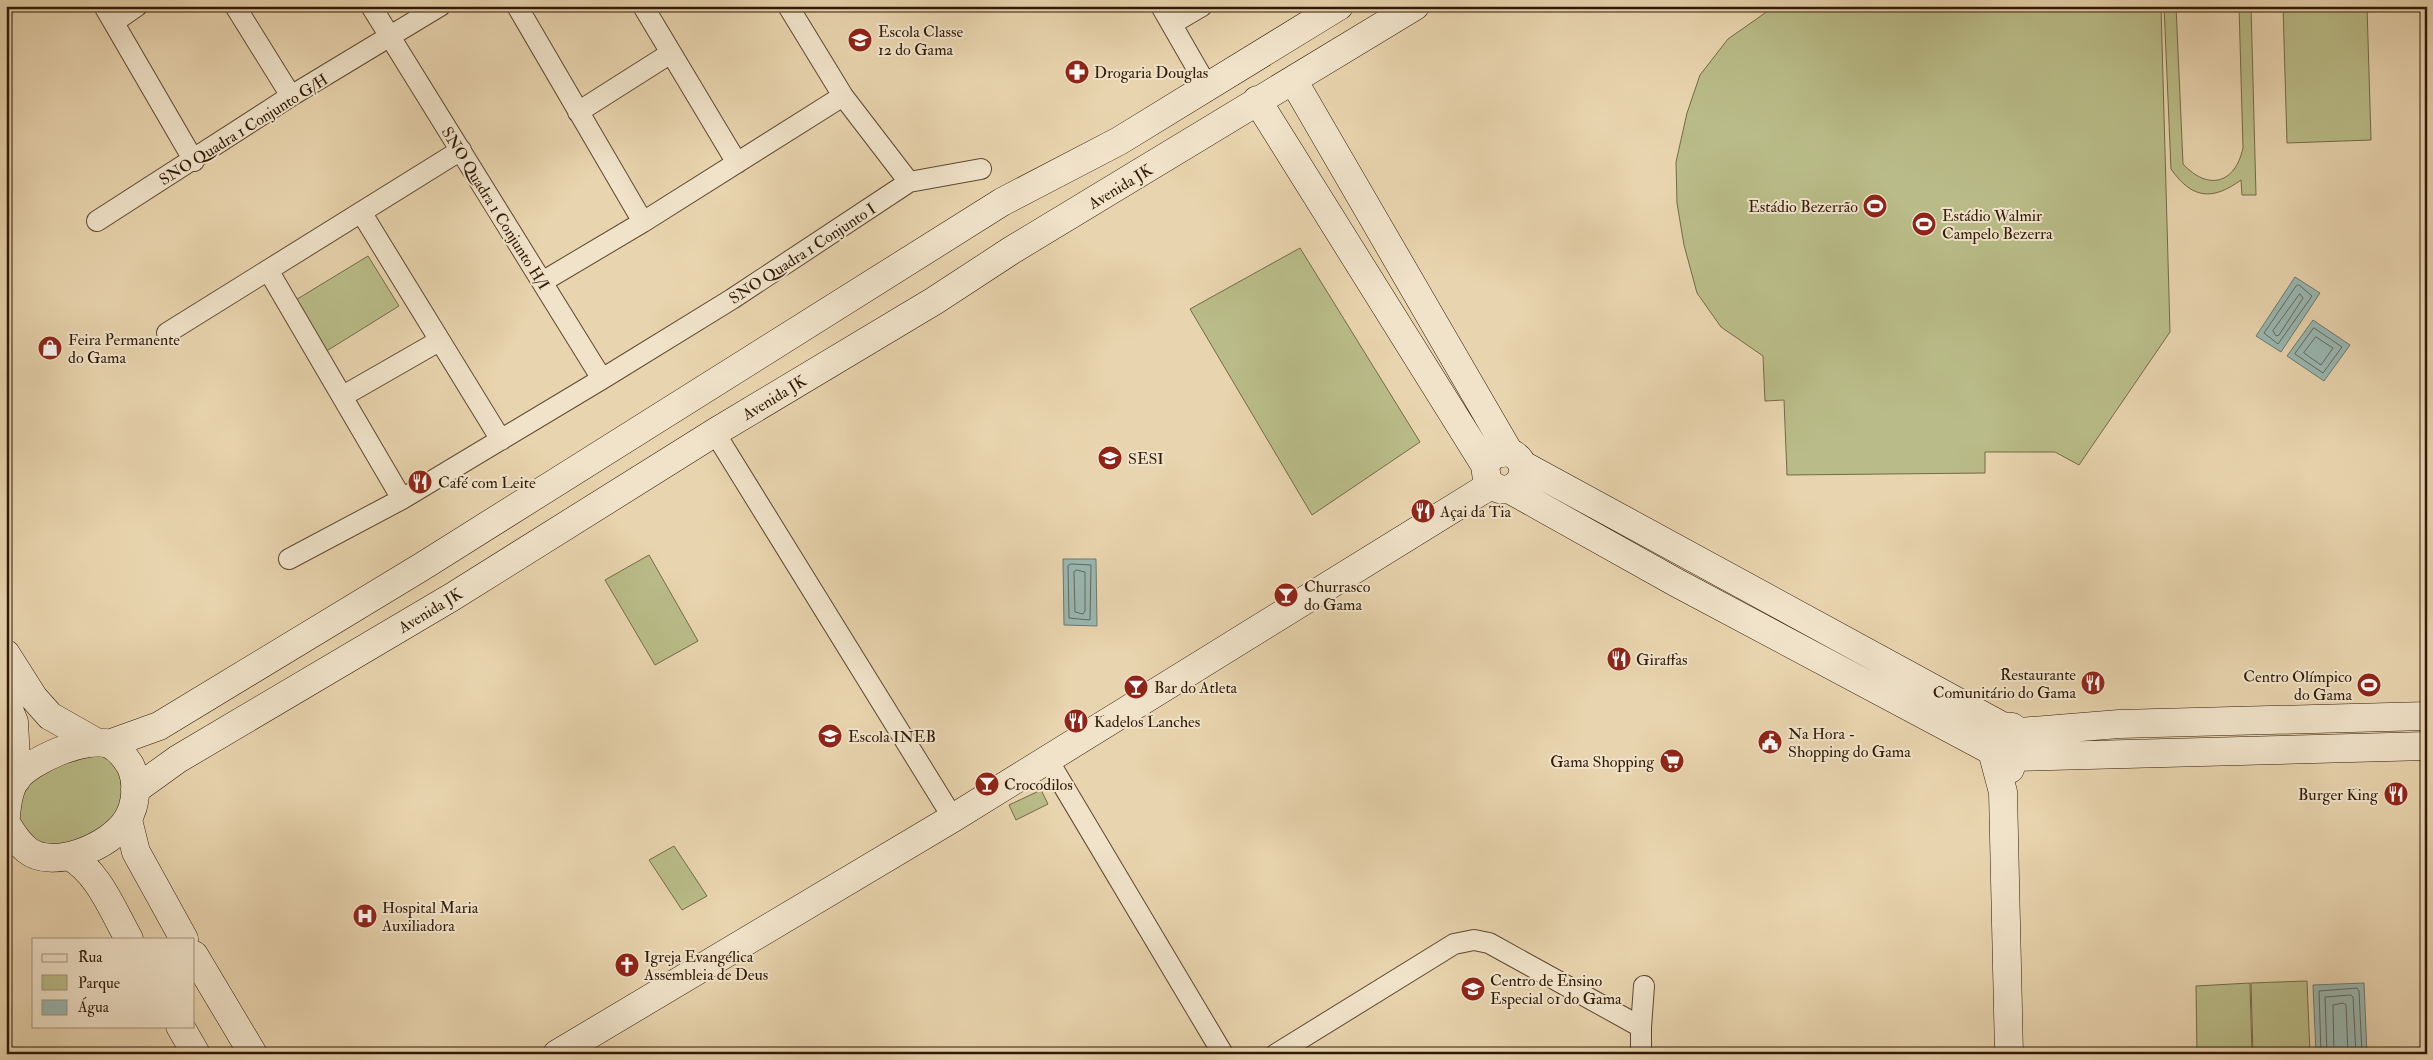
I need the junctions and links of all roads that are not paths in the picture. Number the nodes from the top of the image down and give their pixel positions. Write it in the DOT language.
graph roads {
  1 [pos="137,6"];
  2 [pos="235,6"];
  3 [pos="371,6"];
  4 [pos="440,6"];
  5 [pos="517,6"];
  6 [pos="644,6"];
  7 [pos="788,6"];
  8 [pos="1161,6"];
  9 [pos="1202,6"];
  10 [pos="1339,6"];
  11 [pos="1415,6"];
  12 [pos="109,14"];
  13 [pos="1173,23"];
  14 [pos="389,36"];
  15 [pos="671,53"];
  16 [pos="1292,80"];
  17 [pos="1207,86"];
  18 [pos="292,96"];
  19 [pos="843,96"];
  20 [pos="1257,100"];
  21 [pos="578,112"];
  22 [pos="1118,141"];
  23 [pos="1330,147"];
  24 [pos="461,150"];
  25 [pos="194,161"];
  26 [pos="737,163"];
  27 [pos="1299,167"];
  28 [pos="981,169"];
  29 [pos="1142,173"];
  30 [pos="909,182"];
  31 [pos="361,212"];
  32 [pos="97,221"];
  33 [pos="643,222"];
  34 [pos="268,270"];
  35 [pos="542,282"];
  36 [pos="167,333"];
  37 [pos="439,341"];
  38 [pos="602,379"];
  39 [pos="343,396"];
  40 [pos="715,432"];
  41 [pos="500,440"];
  42 [pos="1516,459"];
  43 [pos="1495,480"];
  44 [pos="402,499"];
  45 [pos="289,559"];
  46 [pos="423,566"];
  47 [pos="452,597"];
  48 [pos="6,654"];
  49 [pos="6,702"];
  50 [pos="2427,716"];
  51 [pos="2228,722"];
  52 [pos="2007,742"];
  53 [pos="101,743"];
  54 [pos="2427,746"];
  55 [pos="2227,753"];
  56 [pos="1048,760"];
  57 [pos="17,779"];
  58 [pos="135,790"];
  59 [pos="6,816"];
  60 [pos="953,818"];
  61 [pos="128,820"];
  62 [pos="6,823"];
  63 [pos="17,856"];
  64 [pos="68,856"];
  65 [pos="128,938"];
  66 [pos="183,938"];
  67 [pos="195,957"];
  68 [pos="1644,986"];
  69 [pos="1641,1027"];
  70 [pos="181,1028"];
  71 [pos="196,1054"];
  72 [pos="253,1054"];
  73 [pos="557,1054"];
  74 [pos="1223,1054"];
  75 [pos="1276,1054"];
  76 [pos="1641,1054"];
  77 [pos="2008,1054"];
  1 -- 12 [label="street"];
  2 -- 18 [label="street"];
  3 -- 14 [label="street, SNO Quadra 1 Conjunto H/I"];
  4 -- 14 [label="street, SNO Quadra 1 Conjunto G/H"];
  5 -- 21 [label="street"];
  6 -- 15 [label="street"];
  7 -- 19 [label="street"];
  8 -- 13 [label="street"];
  9 -- 13 [label="street"];
  10 -- 17 [label="street"];
  11 -- 16 [label="street, Avenida JK"];
  12 -- 25 [label="street"];
  13 -- 17 [label="street"];
  14 -- 18 [label="street, SNO Quadra 1 Conjunto G/H"];
  14 -- 24 [label="street, SNO Quadra 1 Conjunto H/I"];
  15 -- 21 [label="street"];
  15 -- 26 [label="street"];
  16 -- 20 [label="street, Avenida JK"];
  16 -- 23 [label="street"];
  17 -- 22 [label="street"];
  18 -- 25 [label="street, SNO Quadra 1 Conjunto G/H"];
  19 -- 26 [label="street"];
  19 -- 30 [label="street"];
  20 -- 27 [label="street"];
  20 -- 29 [label="street, Avenida JK"];
  21 -- 33 [label="street"];
  22 -- 29 [label="street"];
  22 -- 46 [label="street"];
  23 -- 27 [label="street"];
  23 -- 42 [label="street"];
  24 -- 31 [label="street"];
  24 -- 35 [label="street, SNO Quadra 1 Conjunto H/I"];
  25 -- 32 [label="street, SNO Quadra 1 Conjunto G/H"];
  26 -- 33 [label="street"];
  27 -- 43 [label="street"];
  28 -- 30 [label="street"];
  29 -- 40 [label="street, Avenida JK"];
  30 -- 38 [label="street, SNO Quadra 1 Conjunto I"];
  31 -- 34 [label="street"];
  31 -- 37 [label="street"];
  33 -- 35 [label="street"];
  34 -- 36 [label="street"];
  34 -- 39 [label="street"];
  35 -- 38 [label="street, SNO Quadra 1 Conjunto H/I"];
  37 -- 39 [label="street"];
  37 -- 41 [label="street"];
  38 -- 41 [label="street, SNO Quadra 1 Conjunto I"];
  39 -- 44 [label="street"];
  40 -- 47 [label="street, Avenida JK"];
  40 -- 60 [label="street"];
  41 -- 44 [label="street, SNO Quadra 1 Conjunto I"];
  42 -- 43 [label="street"];
  42 -- 52 [label="street"];
  43 -- 52 [label="street"];
  43 -- 56 [label="street"];
  44 -- 45 [label="street, SNO Quadra 1 Conjunto I"];
  46 -- 47 [label="street"];
  46 -- 53 [label="street"];
  47 -- 58 [label="street, Avenida JK"];
  48 -- 53 [label="street"];
  49 -- 57 [label="street"];
  50 -- 51 [label="street"];
  51 -- 52 [label="street"];
  51 -- 55 [label="street"];
  52 -- 55 [label="street"];
  52 -- 77 [label="street"];
  53 -- 57 [label="street"];
  53 -- 58 [label="street"];
  54 -- 55 [label="street"];
  56 -- 60 [label="street"];
  56 -- 74 [label="street"];
  57 -- 59 [label="street"];
  58 -- 61 [label="street"];
  60 -- 73 [label="street"];
  61 -- 64 [label="street"];
  61 -- 66 [label="street"];
  62 -- 63 [label="street"];
  63 -- 64 [label="street"];
  64 -- 65 [label="street"];
  67 -- 72 [label="street"];
  68 -- 69 [label="street"];
  69 -- 75 [label="street"];
  69 -- 76 [label="street"];
  70 -- 71 [label="street"];
}
